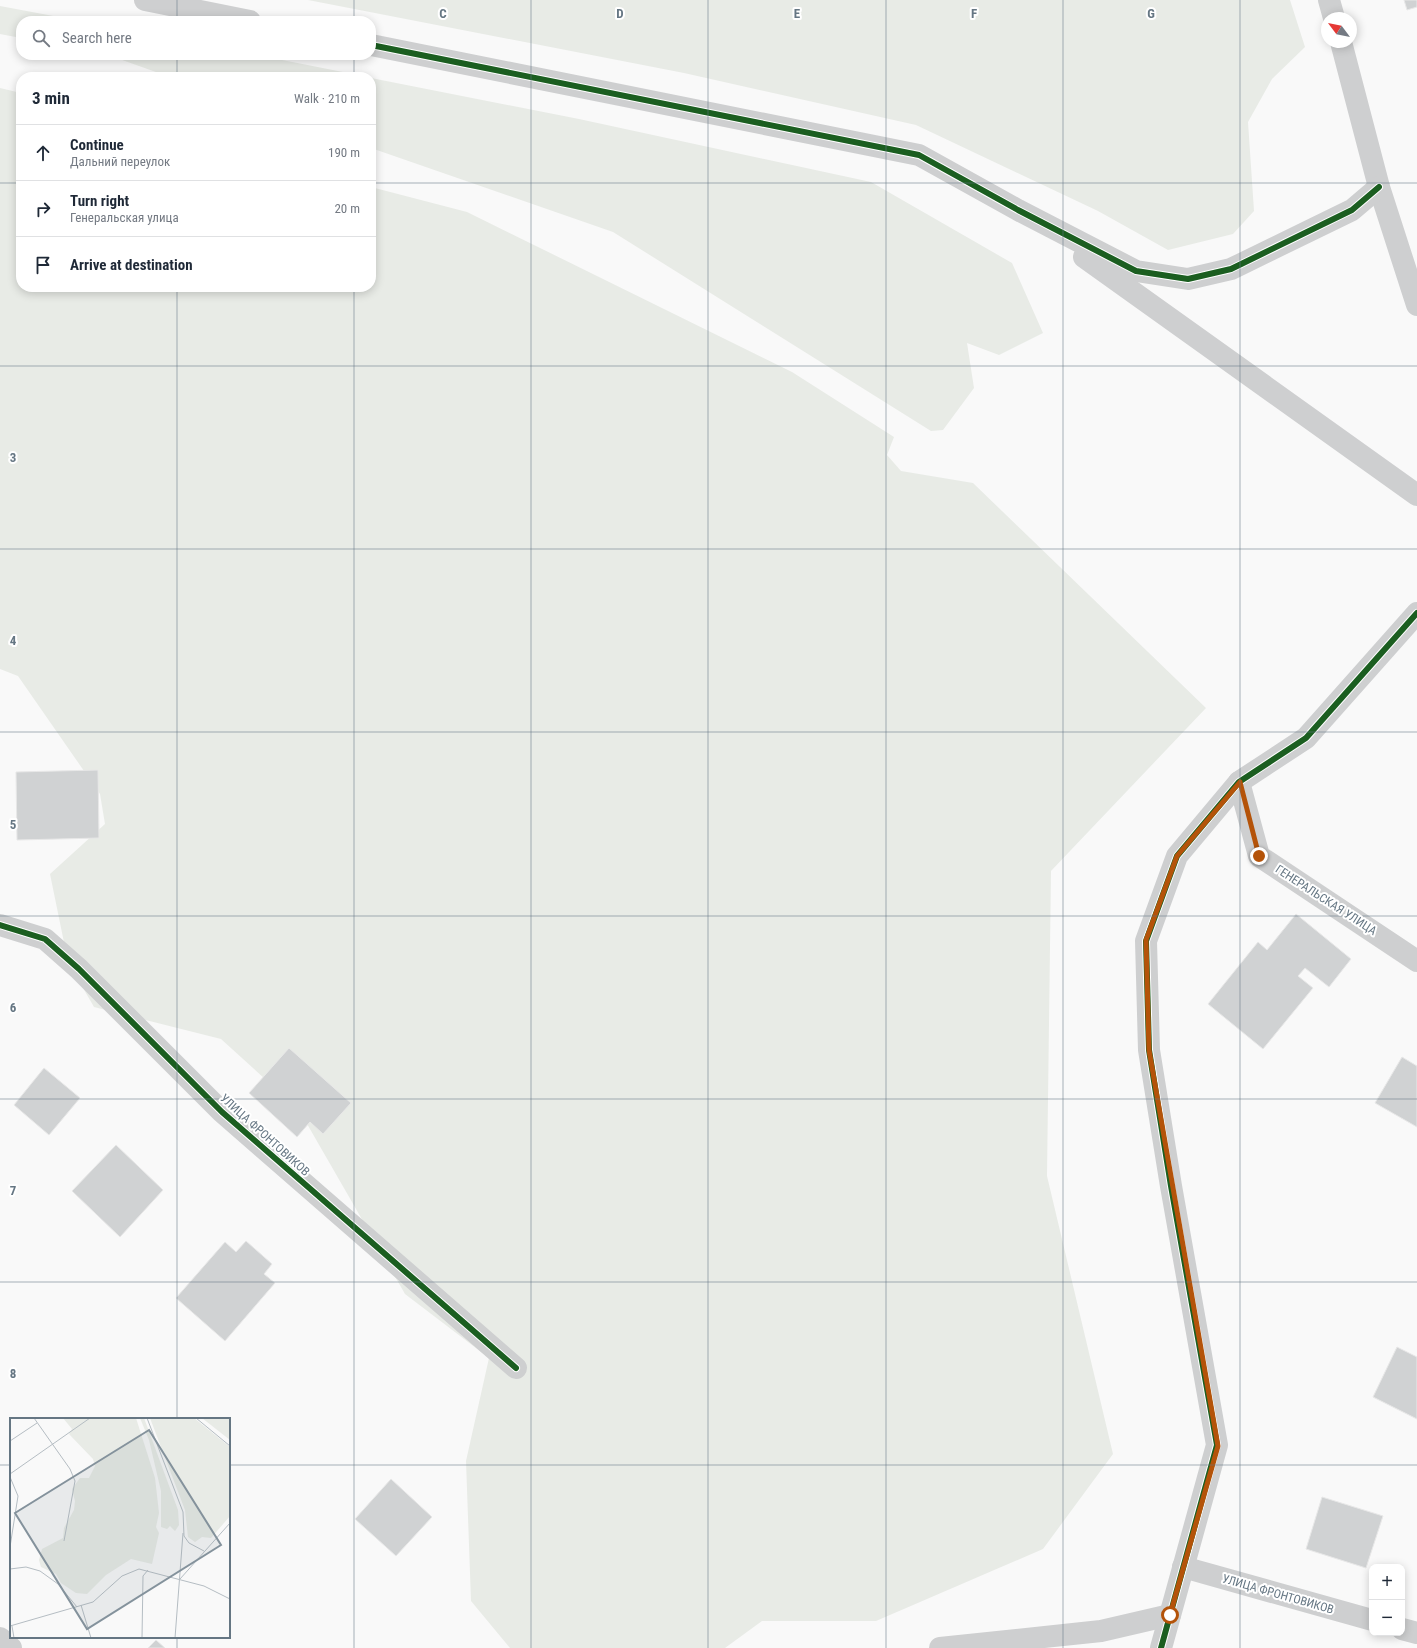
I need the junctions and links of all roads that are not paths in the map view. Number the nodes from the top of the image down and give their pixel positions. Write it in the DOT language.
graph roads {
  1 [pos="145,0"];
  2 [pos="1329,0"];
  3 [pos="1332,12"];
  4 [pos="225,16"];
  5 [pos="376,46"];
  6 [pos="1343,48"];
  7 [pos="1379,187"];
  8 [pos="1018,210"];
  9 [pos="1417,304"];
  10 [pos="1417,495"];
  11 [pos="1417,613"];
  12 [pos="1240,782"];
  13 [pos="0,925"];
  14 [pos="1417,961"];
  15 [pos="516,1368"];
  16 [pos="1183,1567"];
  17 [pos="1170,1615"];
  18 [pos="1369,1619"];
  19 [pos="1405,1630"];
  20 [pos="1417,1633"];
  21 [pos="0,1638"];
  22 [pos="11,1648"];
  23 [pos="940,1648"];
  24 [pos="1161,1648"];
  1 -- 4 [label="street"];
  2 -- 3 [label="street"];
  5 -- 8 [label="street"];
  6 -- 7 [label="street"];
  7 -- 8 [label="street"];
  7 -- 9 [label="street"];
  8 -- 10 [label="street"];
  11 -- 12 [label="street"];
  12 -- 14 [label="street, ГЕНЕРАЛЬСКАЯ УЛИЦА"];
  12 -- 16 [label="street"];
  13 -- 15 [label="street, УЛИЦА ФРОНТОВИКОВ"];
  16 -- 17 [label="street"];
  16 -- 18 [label="street, УЛИЦА ФРОНТОВИКОВ"];
  17 -- 23 [label="street"];
  17 -- 24 [label="street"];
  19 -- 20 [label="street"];
  21 -- 22 [label="street"];
}
